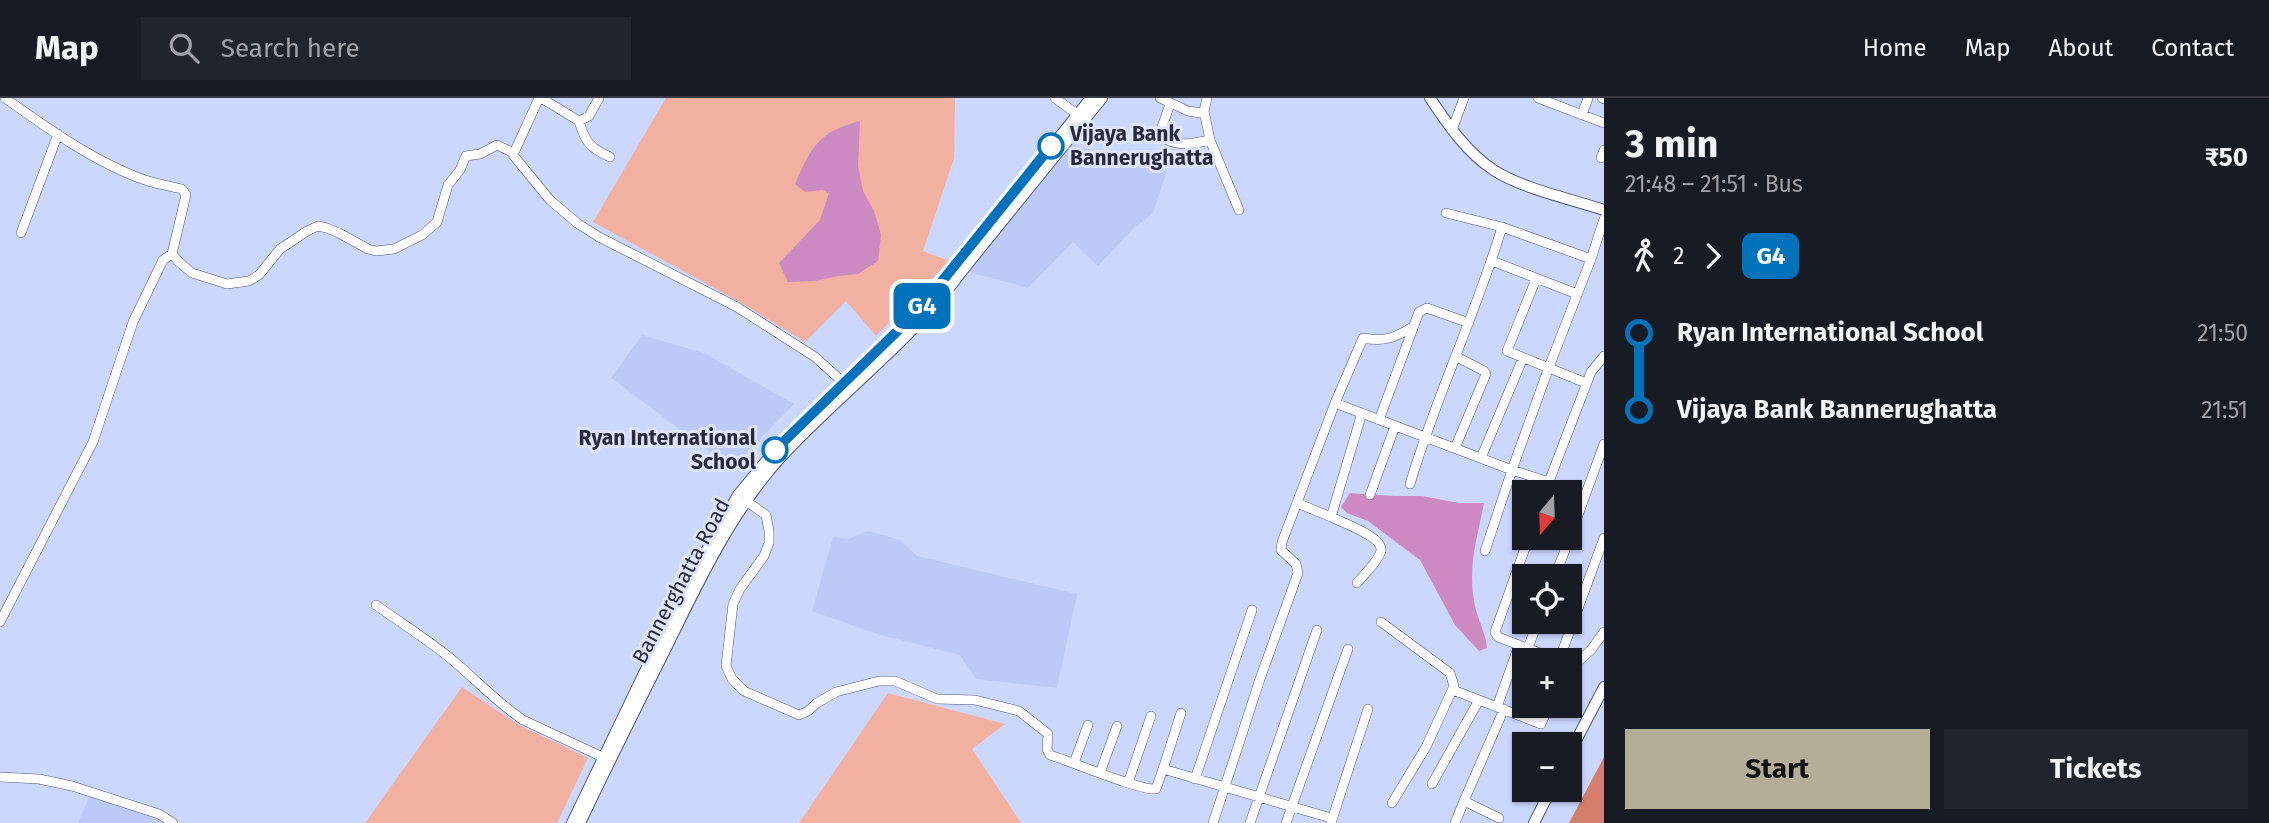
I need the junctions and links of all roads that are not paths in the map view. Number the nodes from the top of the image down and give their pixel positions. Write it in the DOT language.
graph roads {
  1 [pos="5,98"];
  2 [pos="540,98"];
  3 [pos="599,98"];
  4 [pos="1055,98"];
  5 [pos="1091,98"];
  6 [pos="1102,98"];
  7 [pos="1160,98"];
  8 [pos="1207,98"];
  9 [pos="1430,98"];
  10 [pos="1464,98"];
  11 [pos="1538,98"];
  12 [pos="1588,98"];
  13 [pos="1170,104"];
  14 [pos="1204,111"];
  15 [pos="1077,114"];
  16 [pos="1583,115"];
  17 [pos="579,121"];
  18 [pos="1604,123"];
  19 [pos="1452,130"];
  20 [pos="58,134"];
  21 [pos="1210,140"];
  22 [pos="514,153"];
  23 [pos="610,157"];
  24 [pos="1239,210"];
  25 [pos="1604,210"];
  26 [pos="1446,214"];
  27 [pos="999,217"];
  28 [pos="1604,219"];
  29 [pos="1502,227"];
  30 [pos="21,233"];
  31 [pos="172,254"];
  32 [pos="1591,259"];
  33 [pos="1492,261"];
  34 [pos="1536,279"];
  35 [pos="1577,294"];
  36 [pos="1469,323"];
  37 [pos="1414,327"];
  38 [pos="1604,356"];
  39 [pos="1457,357"];
  40 [pos="1523,358"];
  41 [pos="1549,367"];
  42 [pos="844,383"];
  43 [pos="1586,383"];
  44 [pos="1335,403"];
  45 [pos="1362,413"];
  46 [pos="1379,420"];
  47 [pos="1395,426"];
  48 [pos="1424,436"];
  49 [pos="1604,444"];
  50 [pos="1455,448"];
  51 [pos="1481,458"];
  52 [pos="1512,470"];
  53 [pos="1533,480"];
  54 [pos="1550,480"];
  55 [pos="1410,484"];
  56 [pos="1370,495"];
  57 [pos="1582,498"];
  58 [pos="746,501"];
  59 [pos="1297,503"];
  60 [pos="1331,517"];
  61 [pos="1604,538"];
  62 [pos="1524,550"];
  63 [pos="1485,551"];
  64 [pos="1357,583"];
  65 [pos="376,605"];
  66 [pos="1252,610"];
  67 [pos="0,622"];
  68 [pos="1381,622"];
  69 [pos="1317,630"];
  70 [pos="1604,632"];
  71 [pos="1530,634"];
  72 [pos="1523,646"];
  73 [pos="1528,648"];
  74 [pos="1563,648"];
  75 [pos="1348,649"];
  76 [pos="1582,657"];
  77 [pos="1604,687"];
  78 [pos="1453,690"];
  79 [pos="1479,700"];
  80 [pos="1500,708"];
  81 [pos="1368,709"];
  82 [pos="1181,713"];
  83 [pos="1512,713"];
  84 [pos="1151,716"];
  85 [pos="1526,718"];
  86 [pos="1544,718"];
  87 [pos="1088,724"];
  88 [pos="1117,726"];
  89 [pos="1580,732"];
  90 [pos="606,758"];
  91 [pos="1074,763"];
  92 [pos="1163,769"];
  93 [pos="1100,773"];
  94 [pos="0,777"];
  95 [pos="1195,779"];
  96 [pos="1128,783"];
  97 [pos="1432,784"];
  98 [pos="1225,787"];
  99 [pos="1258,798"];
  100 [pos="1464,801"];
  101 [pos="1544,802"];
  102 [pos="1392,803"];
  103 [pos="1291,807"];
  104 [pos="1499,818"];
  105 [pos="1331,821"];
  106 [pos="173,823"];
  107 [pos="572,823"];
  108 [pos="580,823"];
  109 [pos="1213,823"];
  110 [pos="1250,823"];
  111 [pos="1286,823"];
  112 [pos="1455,823"];
  113 [pos="1534,823"];
  1 -- 20 [label="street"];
  2 -- 17 [label="street"];
  2 -- 22 [label="street"];
  3 -- 17 [label="street"];
  4 -- 15 [label="street"];
  5 -- 15 [label="main road, Bannerghatta Road"];
  6 -- 27 [label="main road, Bannerghatta Road"];
  7 -- 13 [label="street"];
  8 -- 14 [label="street"];
  9 -- 19 [label="main road"];
  10 -- 19 [label="street"];
  11 -- 16 [label="street"];
  12 -- 16 [label="street"];
  13 -- 14 [label="street"];
  13 -- 21 [label="street"];
  14 -- 21 [label="street"];
  15 -- 27 [label="main road, Bannerghatta Road"];
  16 -- 18 [label="street"];
  17 -- 23 [label="street"];
  19 -- 25 [label="main road"];
  20 -- 30 [label="street"];
  20 -- 31 [label="street"];
  21 -- 24 [label="street"];
  22 -- 31 [label="street"];
  22 -- 42 [label="street"];
  26 -- 29 [label="street"];
  27 -- 42 [label="main road, Bannerghatta Road"];
  27 -- 58 [label="main road, Bannerghatta Road"];
  28 -- 32 [label="street"];
  29 -- 32 [label="street"];
  29 -- 33 [label="street"];
  31 -- 67 [label="street"];
  32 -- 35 [label="street"];
  33 -- 34 [label="street"];
  33 -- 36 [label="street"];
  34 -- 35 [label="street"];
  34 -- 40 [label="street"];
  35 -- 41 [label="street"];
  36 -- 37 [label="street"];
  36 -- 39 [label="street"];
  37 -- 44 [label="street"];
  37 -- 46 [label="street"];
  38 -- 43 [label="street"];
  39 -- 48 [label="street"];
  39 -- 50 [label="street"];
  40 -- 41 [label="street"];
  40 -- 51 [label="street"];
  41 -- 43 [label="street"];
  41 -- 52 [label="street"];
  42 -- 90 [label="main road, Bannerghatta Road"];
  43 -- 54 [label="street"];
  44 -- 45 [label="street"];
  44 -- 59 [label="street"];
  45 -- 46 [label="street"];
  45 -- 60 [label="street"];
  46 -- 47 [label="street"];
  47 -- 48 [label="street"];
  47 -- 56 [label="street"];
  48 -- 50 [label="street"];
  48 -- 55 [label="street"];
  49 -- 57 [label="street"];
  50 -- 51 [label="street"];
  51 -- 52 [label="street"];
  52 -- 53 [label="street"];
  52 -- 63 [label="street"];
  58 -- 90 [label="main road, Bannerghatta Road"];
  58 -- 91 [label="street"];
  59 -- 60 [label="street"];
  59 -- 98 [label="street"];
  60 -- 64 [label="street"];
  61 -- 74 [label="street"];
  62 -- 72 [label="street"];
  65 -- 90 [label="street"];
  66 -- 95 [label="street"];
  68 -- 78 [label="street"];
  69 -- 99 [label="street"];
  70 -- 76 [label="street"];
  71 -- 72 [label="street"];
  72 -- 73 [label="street"];
  72 -- 80 [label="street"];
  75 -- 103 [label="street"];
  77 -- 89 [label="main road"];
  78 -- 79 [label="street"];
  78 -- 102 [label="street"];
  79 -- 80 [label="street"];
  79 -- 97 [label="street"];
  80 -- 83 [label="street"];
  80 -- 100 [label="street"];
  81 -- 105 [label="street"];
  82 -- 92 [label="street"];
  84 -- 96 [label="street"];
  85 -- 86 [label="street"];
  87 -- 91 [label="street"];
  88 -- 93 [label="street"];
  90 -- 107 [label="main road, Bannerghatta Road"];
  90 -- 108 [label="main road, Bannerghatta Road"];
  91 -- 93 [label="street"];
  92 -- 95 [label="street"];
  92 -- 96 [label="street"];
  93 -- 96 [label="street"];
  94 -- 106 [label="street"];
  95 -- 98 [label="street"];
  98 -- 99 [label="street"];
  98 -- 109 [label="street"];
  99 -- 103 [label="street"];
  99 -- 110 [label="street"];
  100 -- 104 [label="street"];
  100 -- 112 [label="street"];
  101 -- 113 [label="main road"];
  103 -- 105 [label="street"];
  103 -- 111 [label="street"];
}
